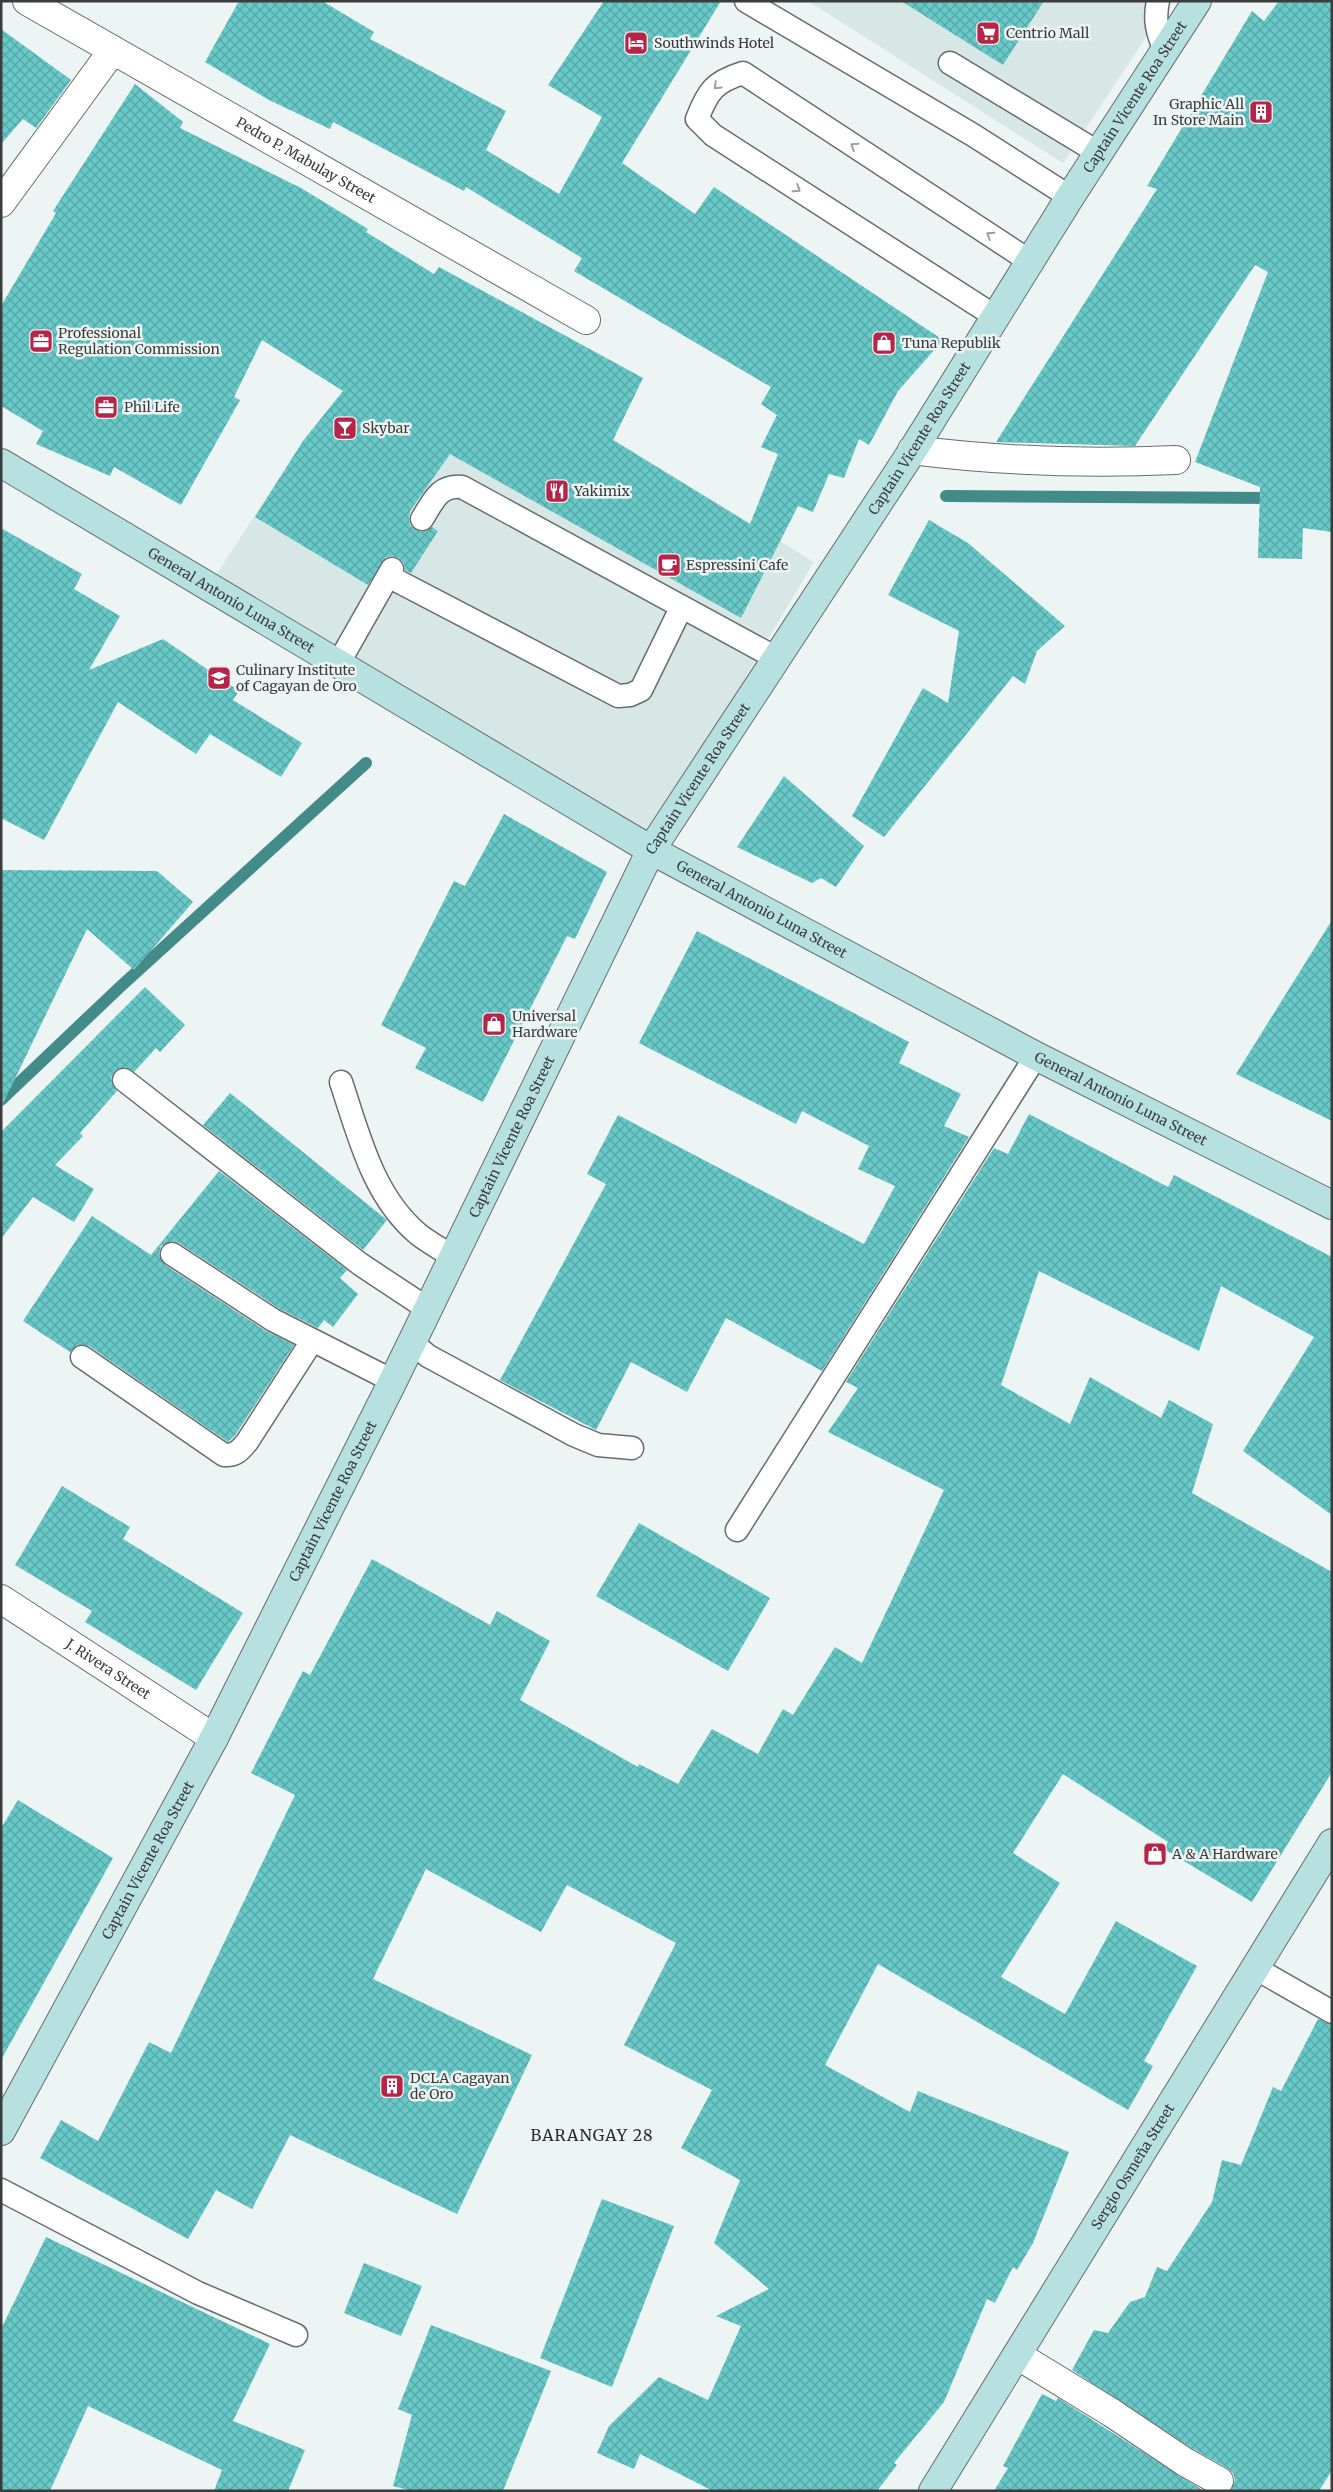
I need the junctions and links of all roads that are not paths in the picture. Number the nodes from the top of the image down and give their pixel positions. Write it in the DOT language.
graph roads {
  1 [pos="27,1"];
  2 [pos="746,1"];
  3 [pos="1158,1"];
  4 [pos="1197,1"];
  5 [pos="113,50"];
  6 [pos="1165,50"];
  7 [pos="950,63"];
  8 [pos="1099,153"];
  9 [pos="1070,197"];
  10 [pos="1,203"];
  11 [pos="1031,262"];
  12 [pos="996,317"];
  13 [pos="586,320"];
  14 [pos="912,450"];
  15 [pos="1176,460"];
  16 [pos="1,464"];
  17 [pos="422,519"];
  18 [pos="682,608"];
  19 [pos="776,658"];
  20 [pos="338,664"];
  21 [pos="651,850"];
  22 [pos="1036,1056"];
  23 [pos="124,1080"];
  24 [pos="342,1082"];
  25 [pos="1332,1205"];
  26 [pos="172,1254"];
  27 [pos="453,1257"];
  28 [pos="428,1309"];
  29 [pos="312,1341"];
  30 [pos="411,1342"];
  31 [pos="82,1357"];
  32 [pos="393,1381"];
  33 [pos="632,1448"];
  34 [pos="737,1530"];
  35 [pos="1,1599"];
  36 [pos="214,1738"];
  37 [pos="1332,1843"];
  38 [pos="1255,1968"];
  39 [pos="1332,2012"];
  40 [pos="1,2131"];
  41 [pos="1,2190"];
  42 [pos="296,2335"];
  43 [pos="1017,2355"];
  44 [pos="1219,2481"];
  45 [pos="933,2491"];
  1 -- 5 [label="street, Pedro P. Mabulay Street"];
  2 -- 9 [label="lane"];
  3 -- 6 [label="lane"];
  4 -- 6 [label="street, Captain Vicente Roa Street"];
  5 -- 10 [label="street"];
  5 -- 13 [label="street, Pedro P. Mabulay Street"];
  6 -- 8 [label="street, Captain Vicente Roa Street"];
  7 -- 8 [label="lane"];
  8 -- 9 [label="street, Captain Vicente Roa Street"];
  9 -- 11 [label="street, Captain Vicente Roa Street"];
  11 -- 12 [label="street, Captain Vicente Roa Street"];
  11 -- 12 [label="lane, one-way"];
  12 -- 14 [label="street, Captain Vicente Roa Street"];
  14 -- 15 [label="street"];
  14 -- 19 [label="street, Captain Vicente Roa Street"];
  16 -- 20 [label="street, General Antonio Luna Street"];
  17 -- 18 [label="lane"];
  18 -- 19 [label="lane"];
  18 -- 20 [label="lane"];
  19 -- 21 [label="street, Captain Vicente Roa Street"];
  20 -- 21 [label="street, General Antonio Luna Street"];
  21 -- 22 [label="street, General Antonio Luna Street"];
  21 -- 27 [label="street, Captain Vicente Roa Street"];
  22 -- 25 [label="street, General Antonio Luna Street"];
  22 -- 34 [label="lane"];
  23 -- 28 [label="lane"];
  24 -- 27 [label="lane"];
  26 -- 29 [label="lane"];
  27 -- 28 [label="street, Captain Vicente Roa Street"];
  28 -- 30 [label="street, Captain Vicente Roa Street"];
  29 -- 31 [label="lane"];
  29 -- 32 [label="lane"];
  30 -- 32 [label="street, Captain Vicente Roa Street"];
  30 -- 33 [label="lane"];
  32 -- 36 [label="street, Captain Vicente Roa Street"];
  35 -- 36 [label="street, J. Rivera Street"];
  36 -- 40 [label="street, Captain Vicente Roa Street"];
  37 -- 38 [label="street, Sergio Osmeña Street"];
  38 -- 39 [label="lane"];
  38 -- 43 [label="street, Sergio Osmeña Street"];
  41 -- 42 [label="lane"];
  43 -- 44 [label="street"];
  43 -- 45 [label="street, Sergio Osmeña Street"];
}
